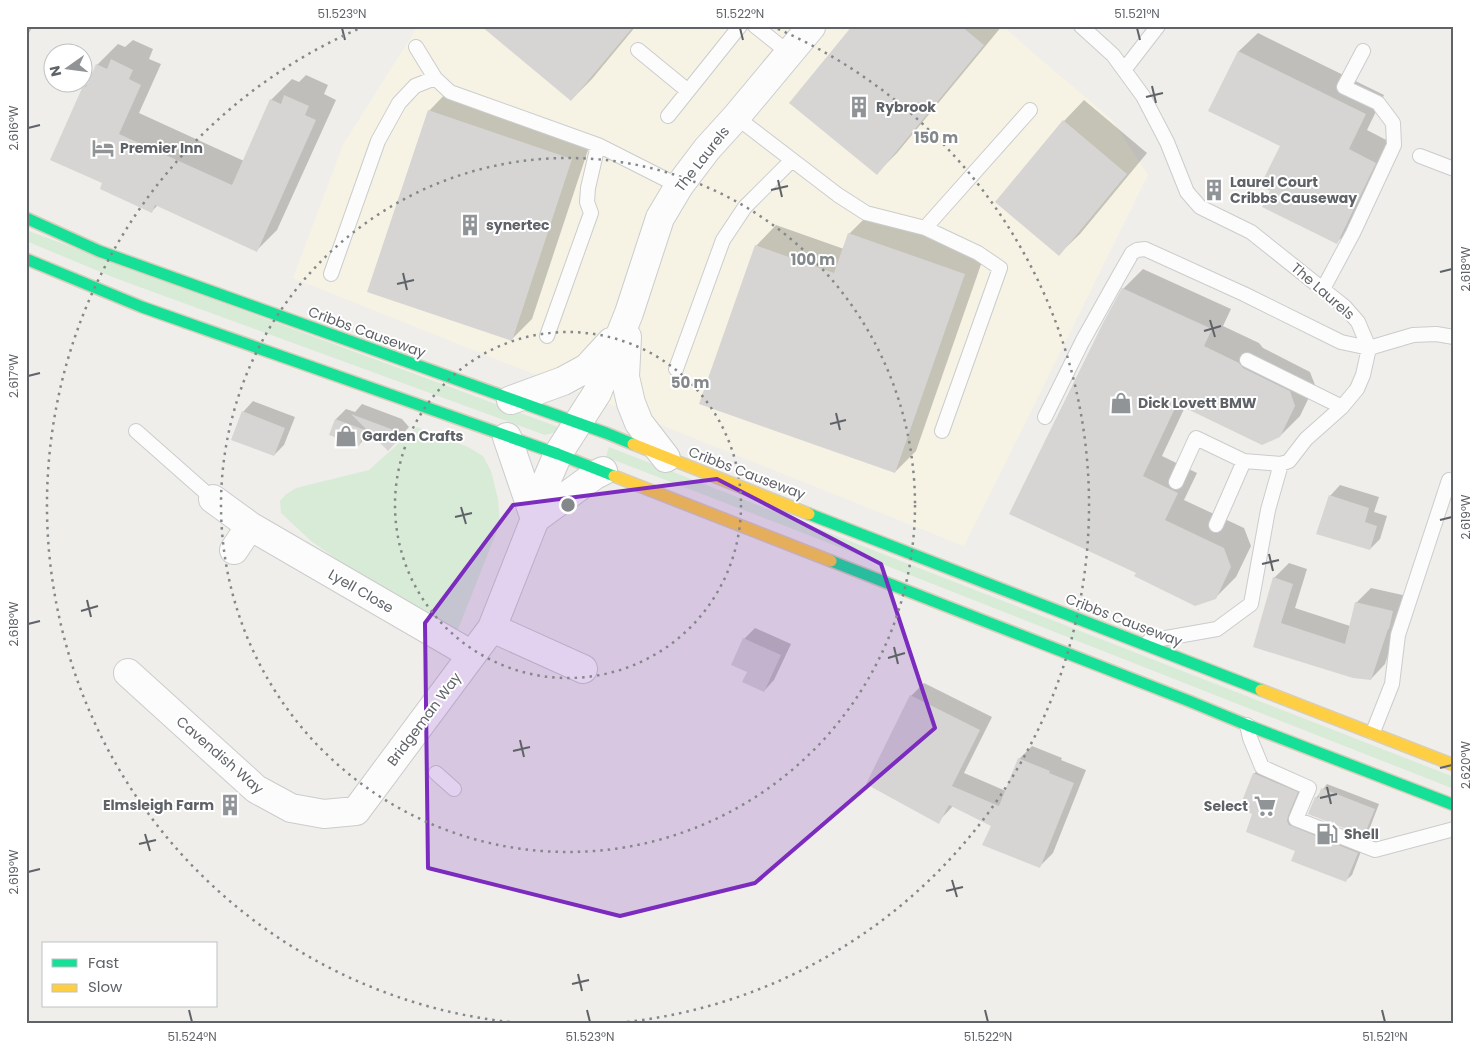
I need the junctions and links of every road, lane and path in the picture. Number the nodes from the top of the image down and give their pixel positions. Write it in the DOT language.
graph roads {
  1 [pos="740,26"];
  2 [pos="755,26"];
  3 [pos="1081,26"];
  4 [pos="1158,26"];
  5 [pos="811,27"];
  6 [pos="416,48"];
  7 [pos="638,50"];
  8 [pos="1363,51"];
  9 [pos="789,54"];
  10 [pos="1124,70"];
  11 [pos="435,78"];
  12 [pos="688,91"];
  13 [pos="1030,110"];
  14 [pos="668,116"];
  15 [pos="736,117"];
  16 [pos="598,145"];
  17 [pos="1420,156"];
  18 [pos="792,160"];
  19 [pos="1454,169"];
  20 [pos="679,186"];
  21 [pos="26,218"];
  22 [pos="925,228"];
  23 [pos="26,259"];
  24 [pos="331,274"];
  25 [pos="1323,289"];
  26 [pos="629,313"];
  27 [pos="547,336"];
  28 [pos="1454,336"];
  29 [pos="1369,348"];
  30 [pos="1247,360"];
  31 [pos="676,369"];
  32 [pos="511,400"];
  33 [pos="1342,407"];
  34 [pos="1045,417"];
  35 [pos="578,423"];
  36 [pos="942,430"];
  37 [pos="136,431"];
  38 [pos="507,437"];
  39 [pos="558,454"];
  40 [pos="666,458"];
  41 [pos="1244,461"];
  42 [pos="1281,464"];
  43 [pos="603,471"];
  44 [pos="1449,480"];
  45 [pos="1176,482"];
  46 [pos="213,499"];
  47 [pos="535,519"];
  48 [pos="1216,525"];
  49 [pos="250,526"];
  50 [pos="234,550"];
  51 [pos="492,628"];
  52 [pos="1141,643"];
  53 [pos="472,655"];
  54 [pos="583,669"];
  55 [pos="128,673"];
  56 [pos="1247,725"];
  57 [pos="1373,732"];
  58 [pos="1454,765"];
  59 [pos="436,773"];
  60 [pos="454,789"];
  61 [pos="1454,804"];
  62 [pos="356,811"];
  63 [pos="1454,829"];
  1 -- 12 [label="lane"];
  2 -- 9 [label="lane"];
  3 -- 10 [label="lane, The Laurels"];
  4 -- 10 [label="lane"];
  5 -- 9 [label="street, The Laurels"];
  6 -- 11 [label="lane"];
  7 -- 12 [label="lane"];
  8 -- 25 [label="lane"];
  9 -- 15 [label="street, The Laurels"];
  10 -- 25 [label="lane, The Laurels"];
  11 -- 16 [label="lane"];
  11 -- 24 [label="lane"];
  12 -- 14 [label="lane"];
  13 -- 22 [label="lane"];
  15 -- 18 [label="lane"];
  15 -- 20 [label="street, The Laurels"];
  16 -- 20 [label="lane"];
  16 -- 27 [label="lane"];
  17 -- 19 [label="lane"];
  18 -- 22 [label="lane"];
  18 -- 31 [label="lane"];
  20 -- 26 [label="street, The Laurels"];
  21 -- 32 [label="main road, Cribbs Causeway"];
  22 -- 36 [label="lane"];
  23 -- 38 [label="main road"];
  25 -- 29 [label="lane, The Laurels"];
  26 -- 32 [label="street, The Laurels"];
  26 -- 35 [label="street, The Laurels"];
  26 -- 40 [label="street, The Laurels"];
  28 -- 29 [label="lane"];
  29 -- 33 [label="lane"];
  29 -- 34 [label="lane"];
  30 -- 33 [label="lane"];
  32 -- 35 [label="main road, Cribbs Causeway"];
  33 -- 42 [label="lane"];
  35 -- 39 [label="street, The Laurels"];
  35 -- 40 [label="main road, Cribbs Causeway"];
  37 -- 46 [label="lane, Lyell Close"];
  38 -- 39 [label="main road"];
  38 -- 47 [label="street"];
  39 -- 43 [label="main road"];
  39 -- 47 [label="street, Bridgeman Way"];
  40 -- 52 [label="main road, Cribbs Causeway"];
  41 -- 42 [label="lane"];
  41 -- 45 [label="lane"];
  41 -- 48 [label="lane"];
  42 -- 52 [label="lane"];
  43 -- 47 [label="street"];
  43 -- 56 [label="main road"];
  44 -- 57 [label="lane"];
  46 -- 49 [label="street, Lyell Close"];
  47 -- 51 [label="street, Bridgeman Way"];
  49 -- 50 [label="street"];
  49 -- 53 [label="street, Lyell Close"];
  51 -- 53 [label="street, Bridgeman Way"];
  51 -- 54 [label="street"];
  52 -- 57 [label="main road, Cribbs Causeway"];
  53 -- 62 [label="street, Bridgeman Way"];
  55 -- 62 [label="street, Cavendish Way"];
  56 -- 61 [label="main road"];
  56 -- 63 [label="lane"];
  57 -- 58 [label="main road, Cribbs Causeway"];
  59 -- 60 [label="lane"];
}
